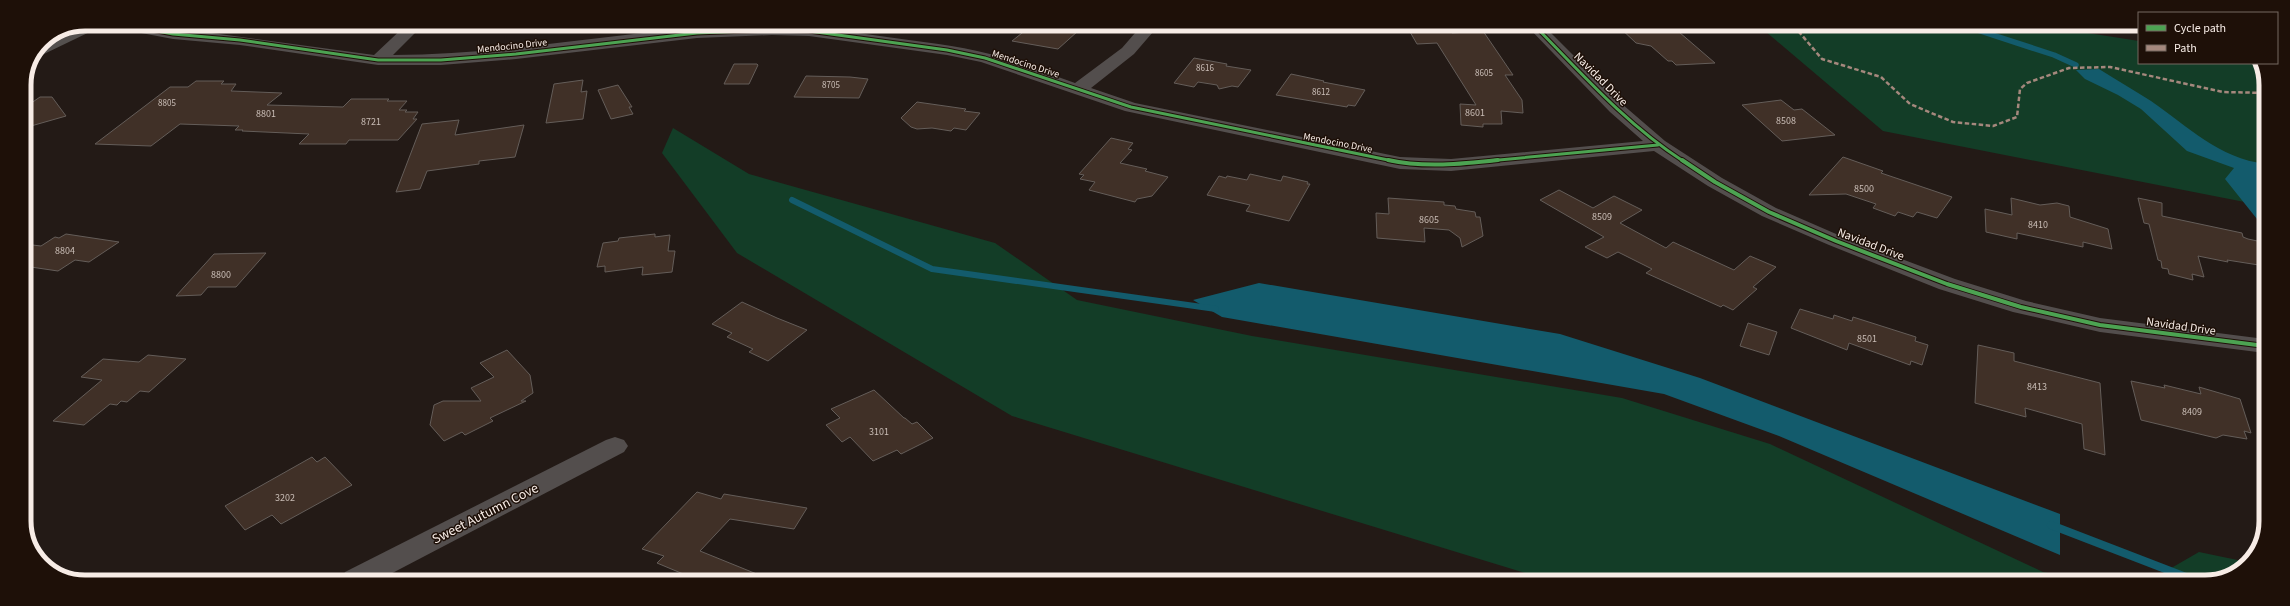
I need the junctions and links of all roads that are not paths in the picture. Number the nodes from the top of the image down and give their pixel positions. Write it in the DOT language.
graph roads {
  1 [pos="157,31"];
  2 [pos="221,31"];
  3 [pos="409,31"];
  4 [pos="747,31"];
  5 [pos="809,31"];
  6 [pos="1146,31"];
  7 [pos="1540,31"];
  8 [pos="78,32"];
  9 [pos="240,40"];
  10 [pos="48,46"];
  11 [pos="378,60"];
  12 [pos="1078,89"];
  13 [pos="1658,145"];
  14 [pos="2259,345"];
  15 [pos="615,446"];
  16 [pos="364,575"];
  1 -- 9 [label="street, Mendocino Drive"];
  2 -- 9 [label="street, Mendocino Drive"];
  3 -- 11 [label="street"];
  4 -- 11 [label="street, Mendocino Drive"];
  5 -- 12 [label="street, Mendocino Drive"];
  6 -- 12 [label="street"];
  7 -- 13 [label="street, Navidad Drive"];
  8 -- 10 [label="street"];
  9 -- 11 [label="street, Mendocino Drive"];
  12 -- 13 [label="street, Mendocino Drive"];
  13 -- 14 [label="street, Navidad Drive"];
  15 -- 16 [label="street, Sweet Autumn Cove"];
}
